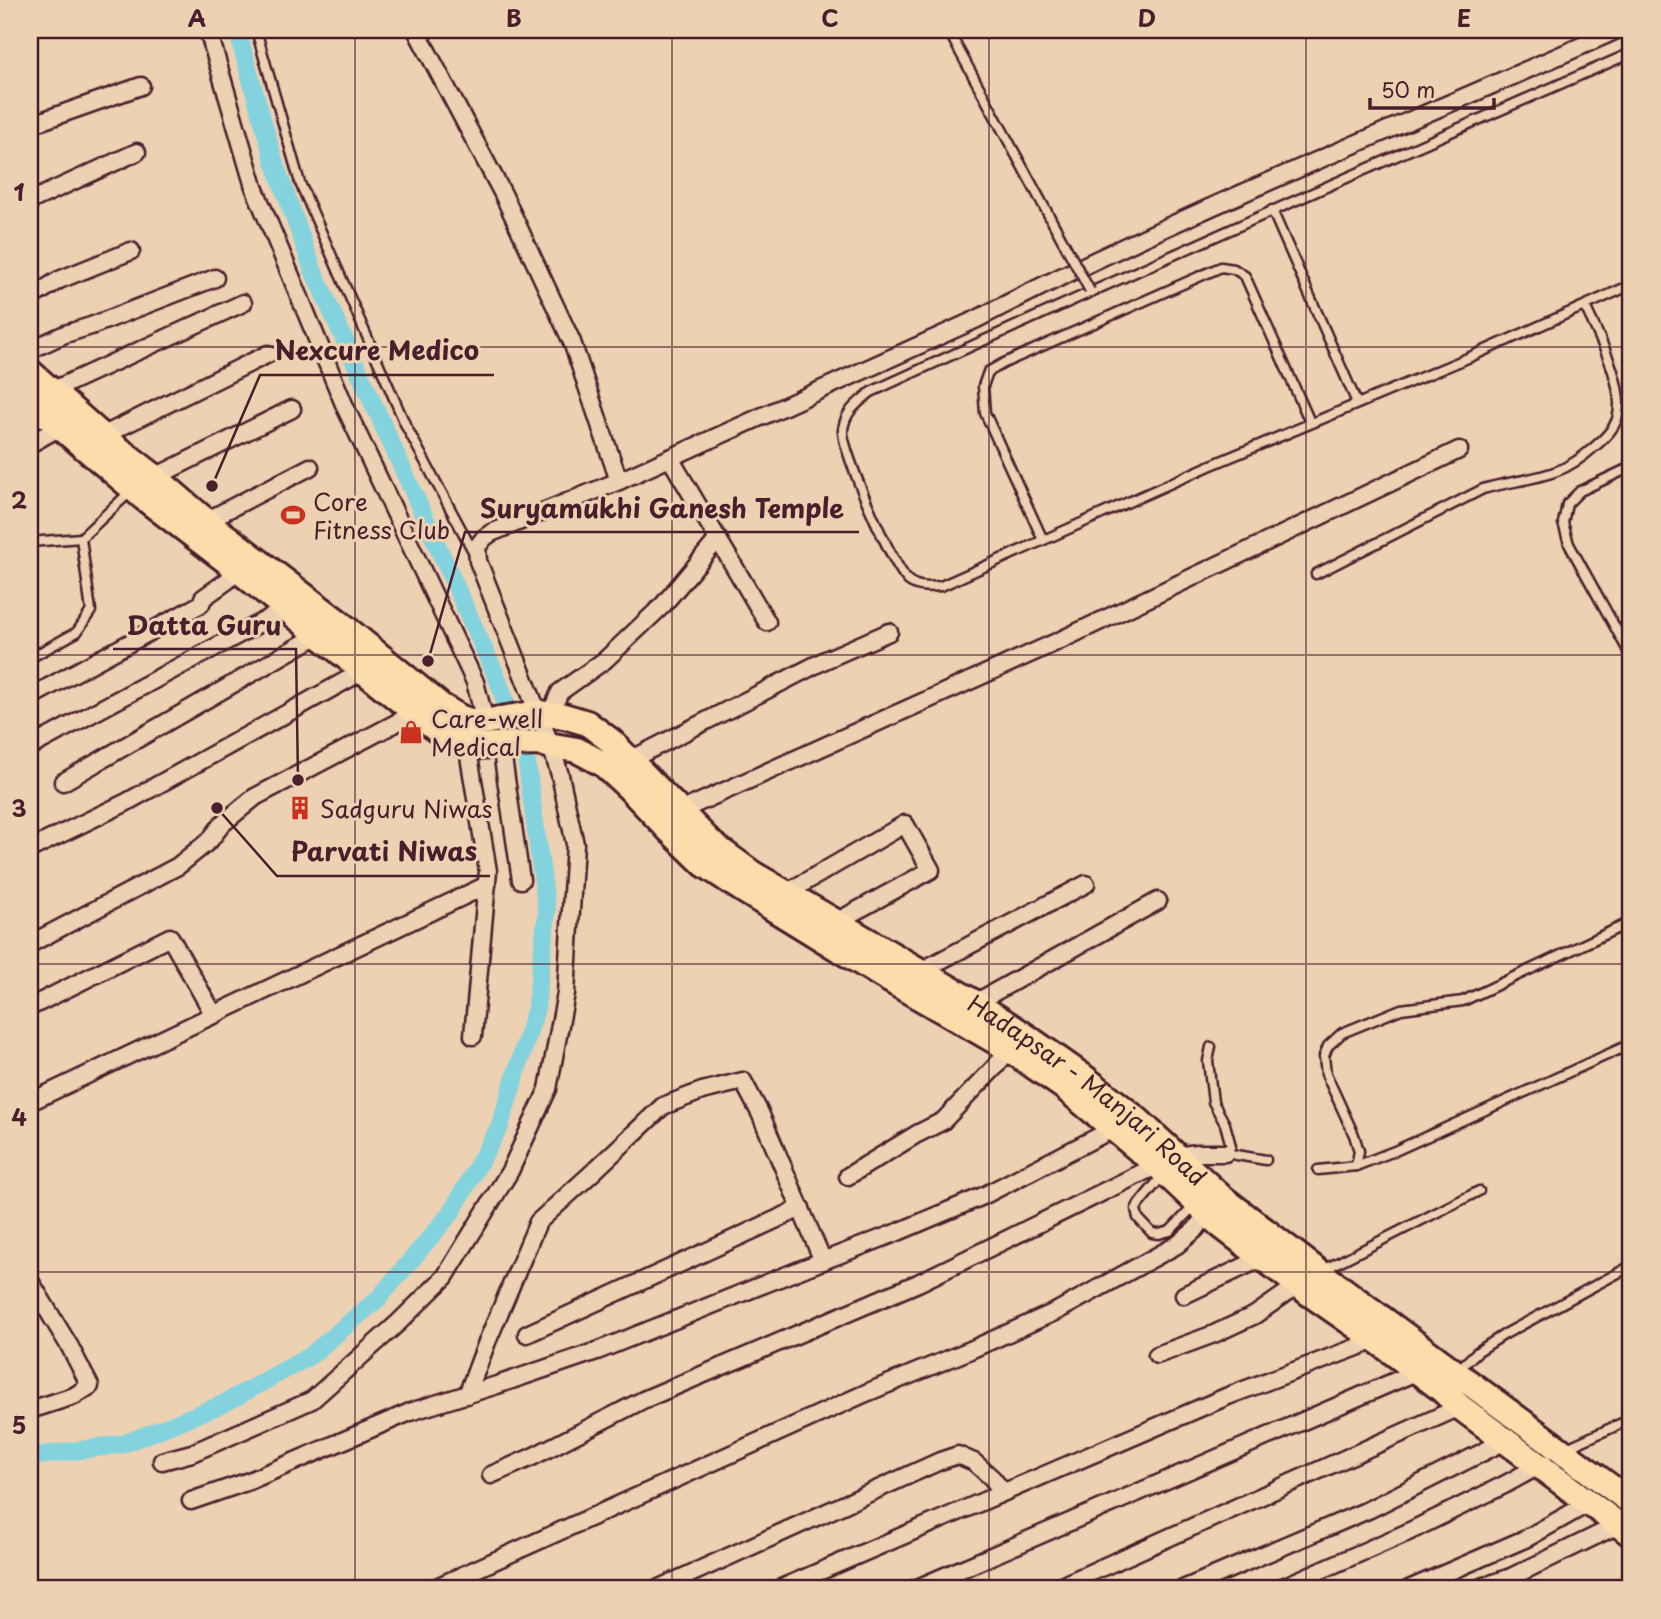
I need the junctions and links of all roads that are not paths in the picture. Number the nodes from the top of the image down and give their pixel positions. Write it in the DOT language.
graph roads {
  1 [pos="208,30"];
  2 [pos="256,30"];
  3 [pos="416,30"];
  4 [pos="948,30"];
  5 [pos="1617,30"];
  6 [pos="1631,53"];
  7 [pos="141,86"];
  8 [pos="30,125"];
  9 [pos="137,152"];
  10 [pos="30,201"];
  11 [pos="1272,210"];
  12 [pos="131,251"];
  13 [pos="215,278"];
  14 [pos="1631,285"];
  15 [pos="1090,291"];
  16 [pos="30,298"];
  17 [pos="243,303"];
  18 [pos="1585,306"];
  19 [pos="30,350"];
  20 [pos="268,354"];
  21 [pos="30,372"];
  22 [pos="40,396"];
  23 [pos="1357,403"];
  24 [pos="292,409"];
  25 [pos="1310,422"];
  26 [pos="60,427"];
  27 [pos="102,436"];
  28 [pos="30,444"];
  29 [pos="1459,450"];
  30 [pos="670,458"];
  31 [pos="310,467"];
  32 [pos="1631,467"];
  33 [pos="619,481"];
  34 [pos="142,486"];
  35 [pos="206,521"];
  36 [pos="81,538"];
  37 [pos="718,539"];
  38 [pos="1043,540"];
  39 [pos="30,542"];
  40 [pos="478,561"];
  41 [pos="251,567"];
  42 [pos="1316,574"];
  43 [pos="286,609"];
  44 [pos="767,622"];
  45 [pos="889,632"];
  46 [pos="318,635"];
  47 [pos="1631,656"];
  48 [pos="30,658"];
  49 [pos="363,671"];
  50 [pos="30,697"];
  51 [pos="415,713"];
  52 [pos="538,714"];
  53 [pos="492,720"];
  54 [pos="467,744"];
  55 [pos="543,744"];
  56 [pos="501,745"];
  57 [pos="30,747"];
  58 [pos="630,760"];
  59 [pos="63,782"];
  60 [pos="671,817"];
  61 [pos="30,849"];
  62 [pos="520,880"];
  63 [pos="1086,884"];
  64 [pos="487,885"];
  65 [pos="786,893"];
  66 [pos="1158,901"];
  67 [pos="836,922"];
  68 [pos="1631,922"];
  69 [pos="30,944"];
  70 [pos="920,971"];
  71 [pos="900,985"];
  72 [pos="30,1007"];
  73 [pos="967,1012"];
  74 [pos="214,1015"];
  75 [pos="472,1036"];
  76 [pos="1631,1044"];
  77 [pos="1211,1047"];
  78 [pos="1009,1049"];
  79 [pos="30,1102"];
  80 [pos="1113,1129"];
  81 [pos="1225,1153"];
  82 [pos="1266,1160"];
  83 [pos="1166,1165"];
  84 [pos="1356,1166"];
  85 [pos="1318,1170"];
  86 [pos="848,1176"];
  87 [pos="1479,1191"];
  88 [pos="1208,1204"];
  89 [pos="801,1208"];
  90 [pos="1262,1258"];
  91 [pos="823,1261"];
  92 [pos="1631,1266"];
  93 [pos="1319,1272"];
  94 [pos="30,1281"];
  95 [pos="1298,1285"];
  96 [pos="1184,1295"];
  97 [pos="527,1334"];
  98 [pos="1376,1340"];
  99 [pos="1157,1355"];
  100 [pos="1416,1372"];
  101 [pos="1448,1380"];
  102 [pos="467,1395"];
  103 [pos="1461,1407"];
  104 [pos="30,1410"];
  105 [pos="1631,1419"];
  106 [pos="1505,1441"];
  107 [pos="1561,1451"];
  108 [pos="162,1461"];
  109 [pos="1541,1466"];
  110 [pos="491,1475"];
  111 [pos="1003,1492"];
  112 [pos="191,1501"];
  113 [pos="1631,1502"];
  114 [pos="1589,1503"];
  115 [pos="1625,1530"];
  116 [pos="432,1589"];
  117 [pos="657,1589"];
  118 [pos="779,1589"];
  119 [pos="915,1589"];
  120 [pos="1054,1589"];
  121 [pos="1183,1589"];
  122 [pos="1278,1589"];
  123 [pos="1409,1589"];
  124 [pos="1476,1589"];
  1 -- 53 [label="street"];
  2 -- 40 [label="lane"];
  3 -- 33 [label="street"];
  4 -- 15 [label="lane, bridge"];
  5 -- 30 [label="street"];
  6 -- 11 [label="lane"];
  7 -- 8 [label="street"];
  9 -- 10 [label="street"];
  11 -- 15 [label="lane"];
  11 -- 23 [label="lane"];
  12 -- 16 [label="street"];
  13 -- 19 [label="street"];
  14 -- 18 [label="lane"];
  15 -- 38 [label="lane"];
  17 -- 22 [label="street"];
  18 -- 23 [label="lane"];
  18 -- 42 [label="lane"];
  20 -- 27 [label="street"];
  21 -- 22 [label="main road"];
  22 -- 26 [label="main road"];
  22 -- 27 [label="main road"];
  23 -- 25 [label="lane"];
  24 -- 34 [label="street"];
  25 -- 38 [label="lane"];
  25 -- 38 [label="lane"];
  26 -- 28 [label="street"];
  26 -- 34 [label="main road"];
  27 -- 34 [label="main road"];
  29 -- 60 [label="street"];
  30 -- 33 [label="street"];
  30 -- 37 [label="street"];
  31 -- 35 [label="street"];
  32 -- 47 [label="lane"];
  33 -- 40 [label="street"];
  34 -- 35 [label="main road"];
  34 -- 36 [label="lane"];
  34 -- 41 [label="main road"];
  35 -- 41 [label="main road"];
  36 -- 39 [label="lane"];
  36 -- 48 [label="lane"];
  37 -- 44 [label="street"];
  37 -- 52 [label="street"];
  40 -- 52 [label="street"];
  41 -- 43 [label="main road"];
  41 -- 50 [label="street"];
  41 -- 53 [label="main road"];
  43 -- 46 [label="main road"];
  43 -- 57 [label="street"];
  45 -- 58 [label="street"];
  46 -- 49 [label="main road"];
  46 -- 59 [label="street"];
  49 -- 51 [label="main road"];
  49 -- 61 [label="street"];
  51 -- 54 [label="main road"];
  51 -- 69 [label="street"];
  52 -- 53 [label="main road"];
  52 -- 55 [label="street"];
  52 -- 58 [label="main road, Hadapsar - Manjari Road"];
  54 -- 56 [label="main road"];
  54 -- 64 [label="street"];
  55 -- 56 [label="main road, Hadapsar - Manjari Road"];
  55 -- 60 [label="main road, Hadapsar - Manjari Road"];
  55 -- 108 [label="street"];
  56 -- 62 [label="street"];
  58 -- 60 [label="main road, Hadapsar - Manjari Road"];
  60 -- 65 [label="main road, Hadapsar - Manjari Road"];
  60 -- 71 [label="main road, Hadapsar - Manjari Road"];
  63 -- 70 [label="street"];
  64 -- 74 [label="street"];
  64 -- 75 [label="street"];
  65 -- 67 [label="main road, Hadapsar - Manjari Road"];
  65 -- 67 [label="street"];
  66 -- 73 [label="street"];
  67 -- 70 [label="main road, Hadapsar - Manjari Road"];
  68 -- 84 [label="lane"];
  70 -- 71 [label="street"];
  70 -- 73 [label="main road, Hadapsar - Manjari Road"];
  71 -- 73 [label="main road, Hadapsar - Manjari Road"];
  72 -- 74 [label="street"];
  73 -- 78 [label="main road, Hadapsar - Manjari Road"];
  73 -- 83 [label="main road, Hadapsar - Manjari Road"];
  74 -- 79 [label="street"];
  76 -- 84 [label="lane"];
  77 -- 81 [label="lane"];
  78 -- 80 [label="main road, Hadapsar - Manjari Road"];
  78 -- 86 [label="street"];
  80 -- 83 [label="main road, Hadapsar - Manjari Road"];
  80 -- 91 [label="street"];
  81 -- 82 [label="lane"];
  81 -- 83 [label="street"];
  83 -- 88 [label="main road, Hadapsar - Manjari Road"];
  83 -- 88 [label="lane"];
  83 -- 110 [label="street"];
  84 -- 85 [label="lane"];
  87 -- 93 [label="lane"];
  88 -- 90 [label="main road, Hadapsar - Manjari Road"];
  88 -- 93 [label="main road, Hadapsar - Manjari Road"];
  88 -- 116 [label="street"];
  89 -- 91 [label="street"];
  89 -- 97 [label="street"];
  89 -- 102 [label="street"];
  90 -- 95 [label="main road, Hadapsar - Manjari Road"];
  90 -- 96 [label="street"];
  91 -- 102 [label="street"];
  92 -- 101 [label="lane"];
  93 -- 101 [label="main road, Hadapsar - Manjari Road"];
  94 -- 104 [label="street"];
  95 -- 98 [label="main road, Hadapsar - Manjari Road"];
  95 -- 99 [label="street"];
  98 -- 100 [label="main road, Hadapsar - Manjari Road"];
  98 -- 111 [label="street"];
  100 -- 101 [label="main road, Hadapsar - Manjari Road"];
  100 -- 119 [label="street"];
  101 -- 103 [label="main road, Hadapsar - Manjari Road"];
  101 -- 107 [label="main road, Hadapsar - Manjari Road"];
  102 -- 112 [label="street"];
  103 -- 106 [label="main road, Hadapsar - Manjari Road"];
  103 -- 120 [label="street"];
  105 -- 107 [label="lane"];
  106 -- 109 [label="main road, Hadapsar - Manjari Road"];
  106 -- 121 [label="street"];
  107 -- 109 [label="street"];
  107 -- 113 [label="main road, Hadapsar - Manjari Road"];
  109 -- 114 [label="main road, Hadapsar - Manjari Road"];
  109 -- 122 [label="street"];
  111 -- 117 [label="street"];
  111 -- 118 [label="street"];
  114 -- 115 [label="main road, Hadapsar - Manjari Road"];
  114 -- 123 [label="street"];
  115 -- 124 [label="street"];
}
